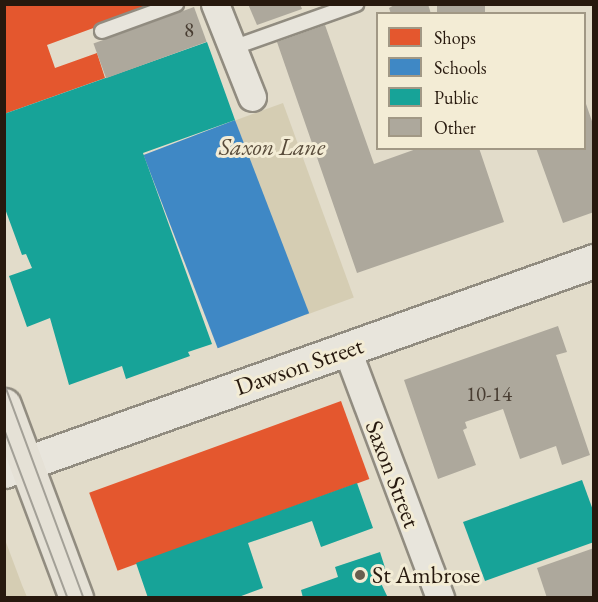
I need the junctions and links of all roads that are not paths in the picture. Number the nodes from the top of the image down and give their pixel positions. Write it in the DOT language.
graph roads {
  1 [pos="176,4"];
  2 [pos="215,4"];
  3 [pos="356,4"];
  4 [pos="102,31"];
  5 [pos="232,48"];
  6 [pos="252,98"];
  7 [pos="586,265"];
  8 [pos="347,350"];
  9 [pos="4,405"];
  10 [pos="15,467"];
  11 [pos="76,597"];
  12 [pos="440,597"];
  1 -- 4 [label="lane"];
  2 -- 5 [label="street"];
  3 -- 5 [label="lane"];
  5 -- 6 [label="street"];
  7 -- 8 [label="street, Dawson Street"];
  8 -- 10 [label="street, Dawson Street"];
  8 -- 12 [label="street, Saxon Street"];
  9 -- 10 [label="highway"];
  10 -- 11 [label="highway"];
}
